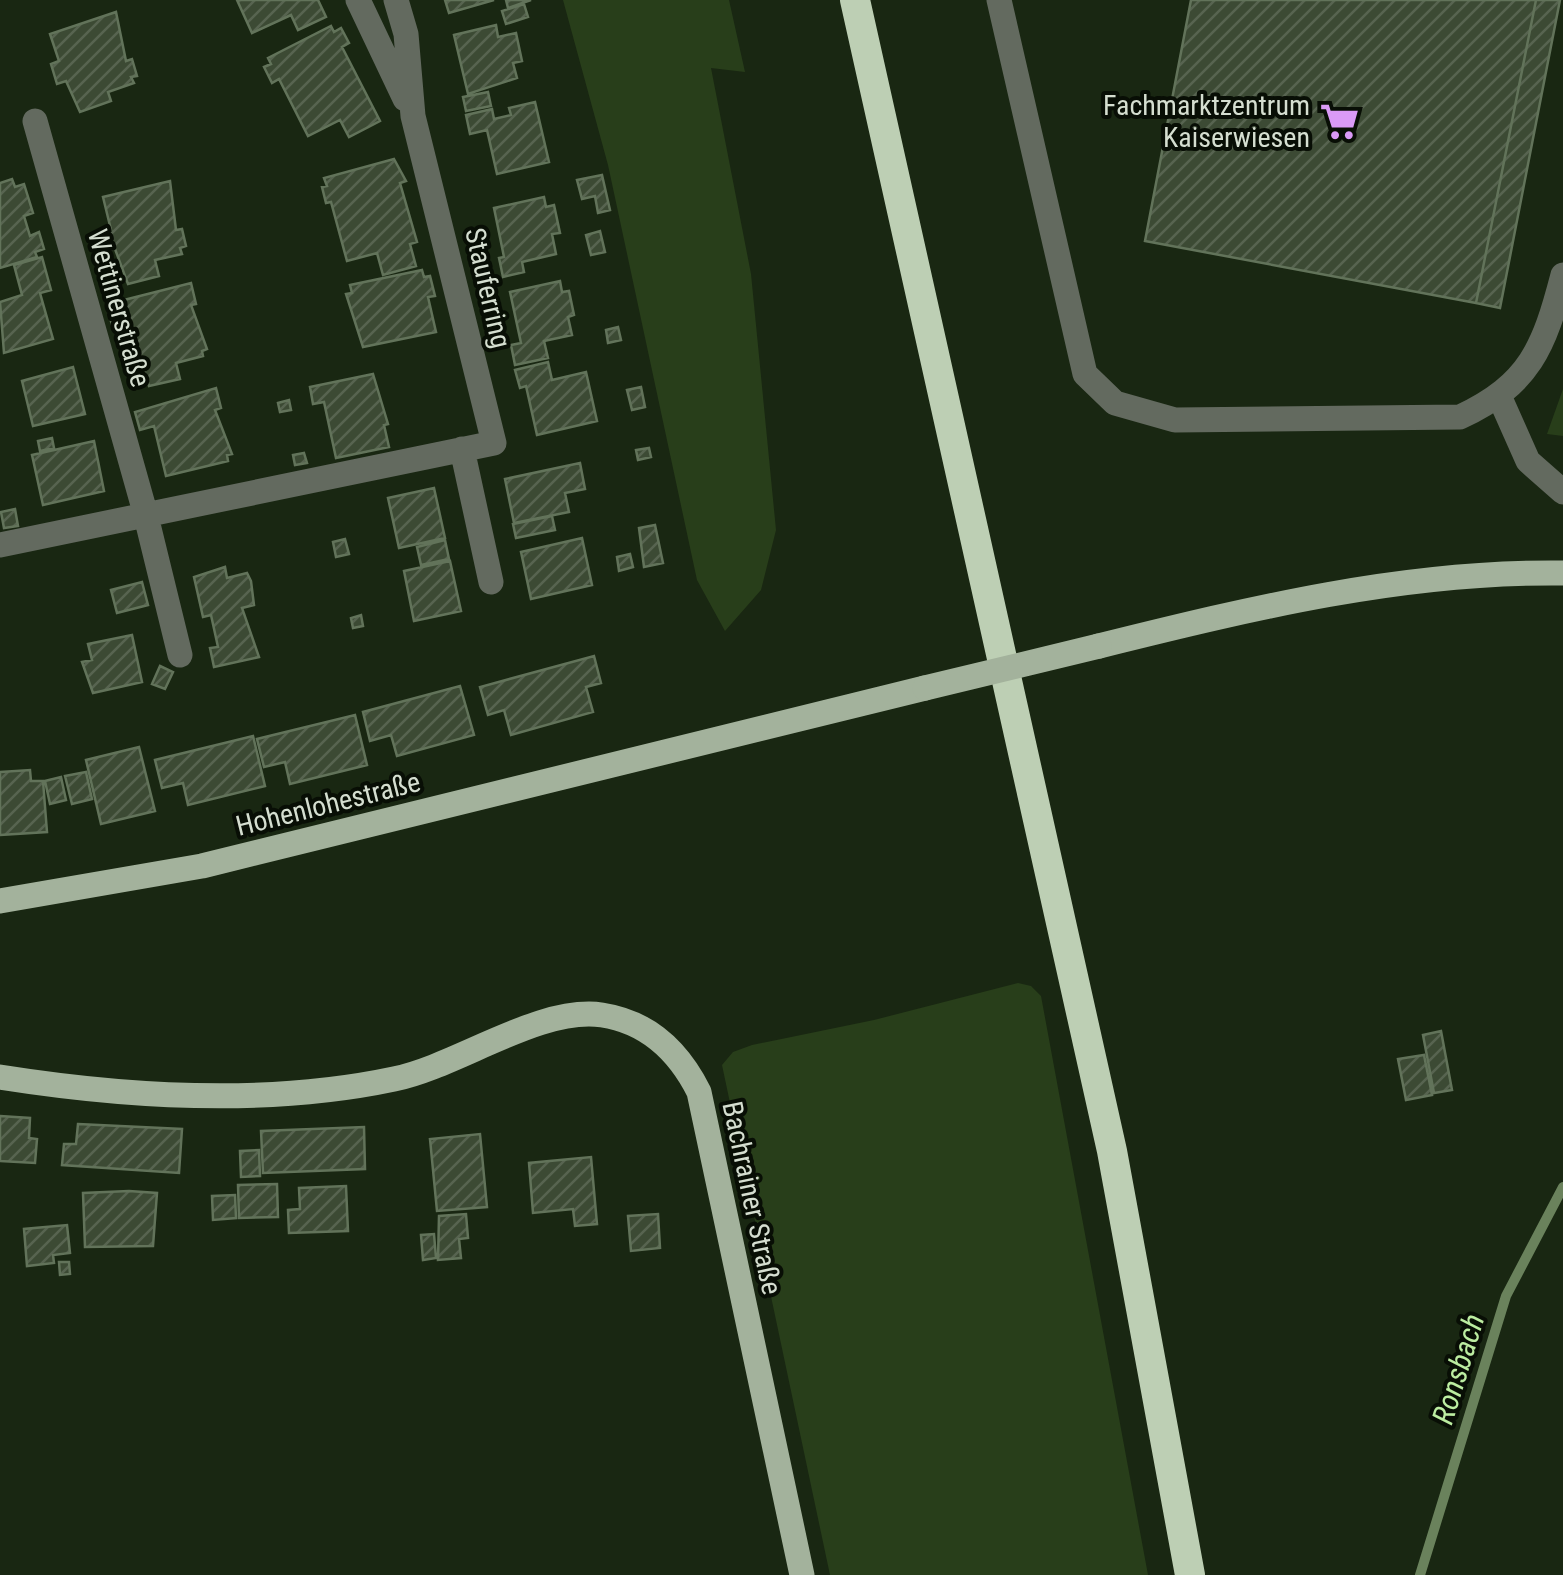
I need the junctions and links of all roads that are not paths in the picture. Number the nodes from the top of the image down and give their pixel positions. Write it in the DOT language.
graph roads {
  1 [pos="358,0"];
  2 [pos="396,0"];
  3 [pos="855,0"];
  4 [pos="998,0"];
  5 [pos="414,116"];
  6 [pos="36,121"];
  7 [pos="1563,275"];
  8 [pos="1500,398"];
  9 [pos="462,449"];
  10 [pos="1563,492"];
  11 [pos="145,512"];
  12 [pos="0,545"];
  13 [pos="1563,573"];
  14 [pos="491,582"];
  15 [pos="180,655"];
  16 [pos="0,902"];
  17 [pos="0,1077"];
  18 [pos="802,1575"];
  19 [pos="1190,1575"];
  1 -- 5 [label="street, Stauferring"];
  2 -- 5 [label="street, Stauferring"];
  3 -- 19 [label="highway"];
  4 -- 8 [label="street"];
  5 -- 9 [label="street, Stauferring"];
  6 -- 11 [label="street, Wettinerstraße"];
  7 -- 8 [label="street"];
  8 -- 10 [label="street"];
  9 -- 11 [label="street, Stauferring"];
  9 -- 14 [label="street"];
  11 -- 12 [label="street, Stauferring"];
  11 -- 15 [label="street"];
  13 -- 16 [label="main road, Hohenlohestraße, bridge"];
  17 -- 18 [label="main road, Bachrainer Straße"];
}
